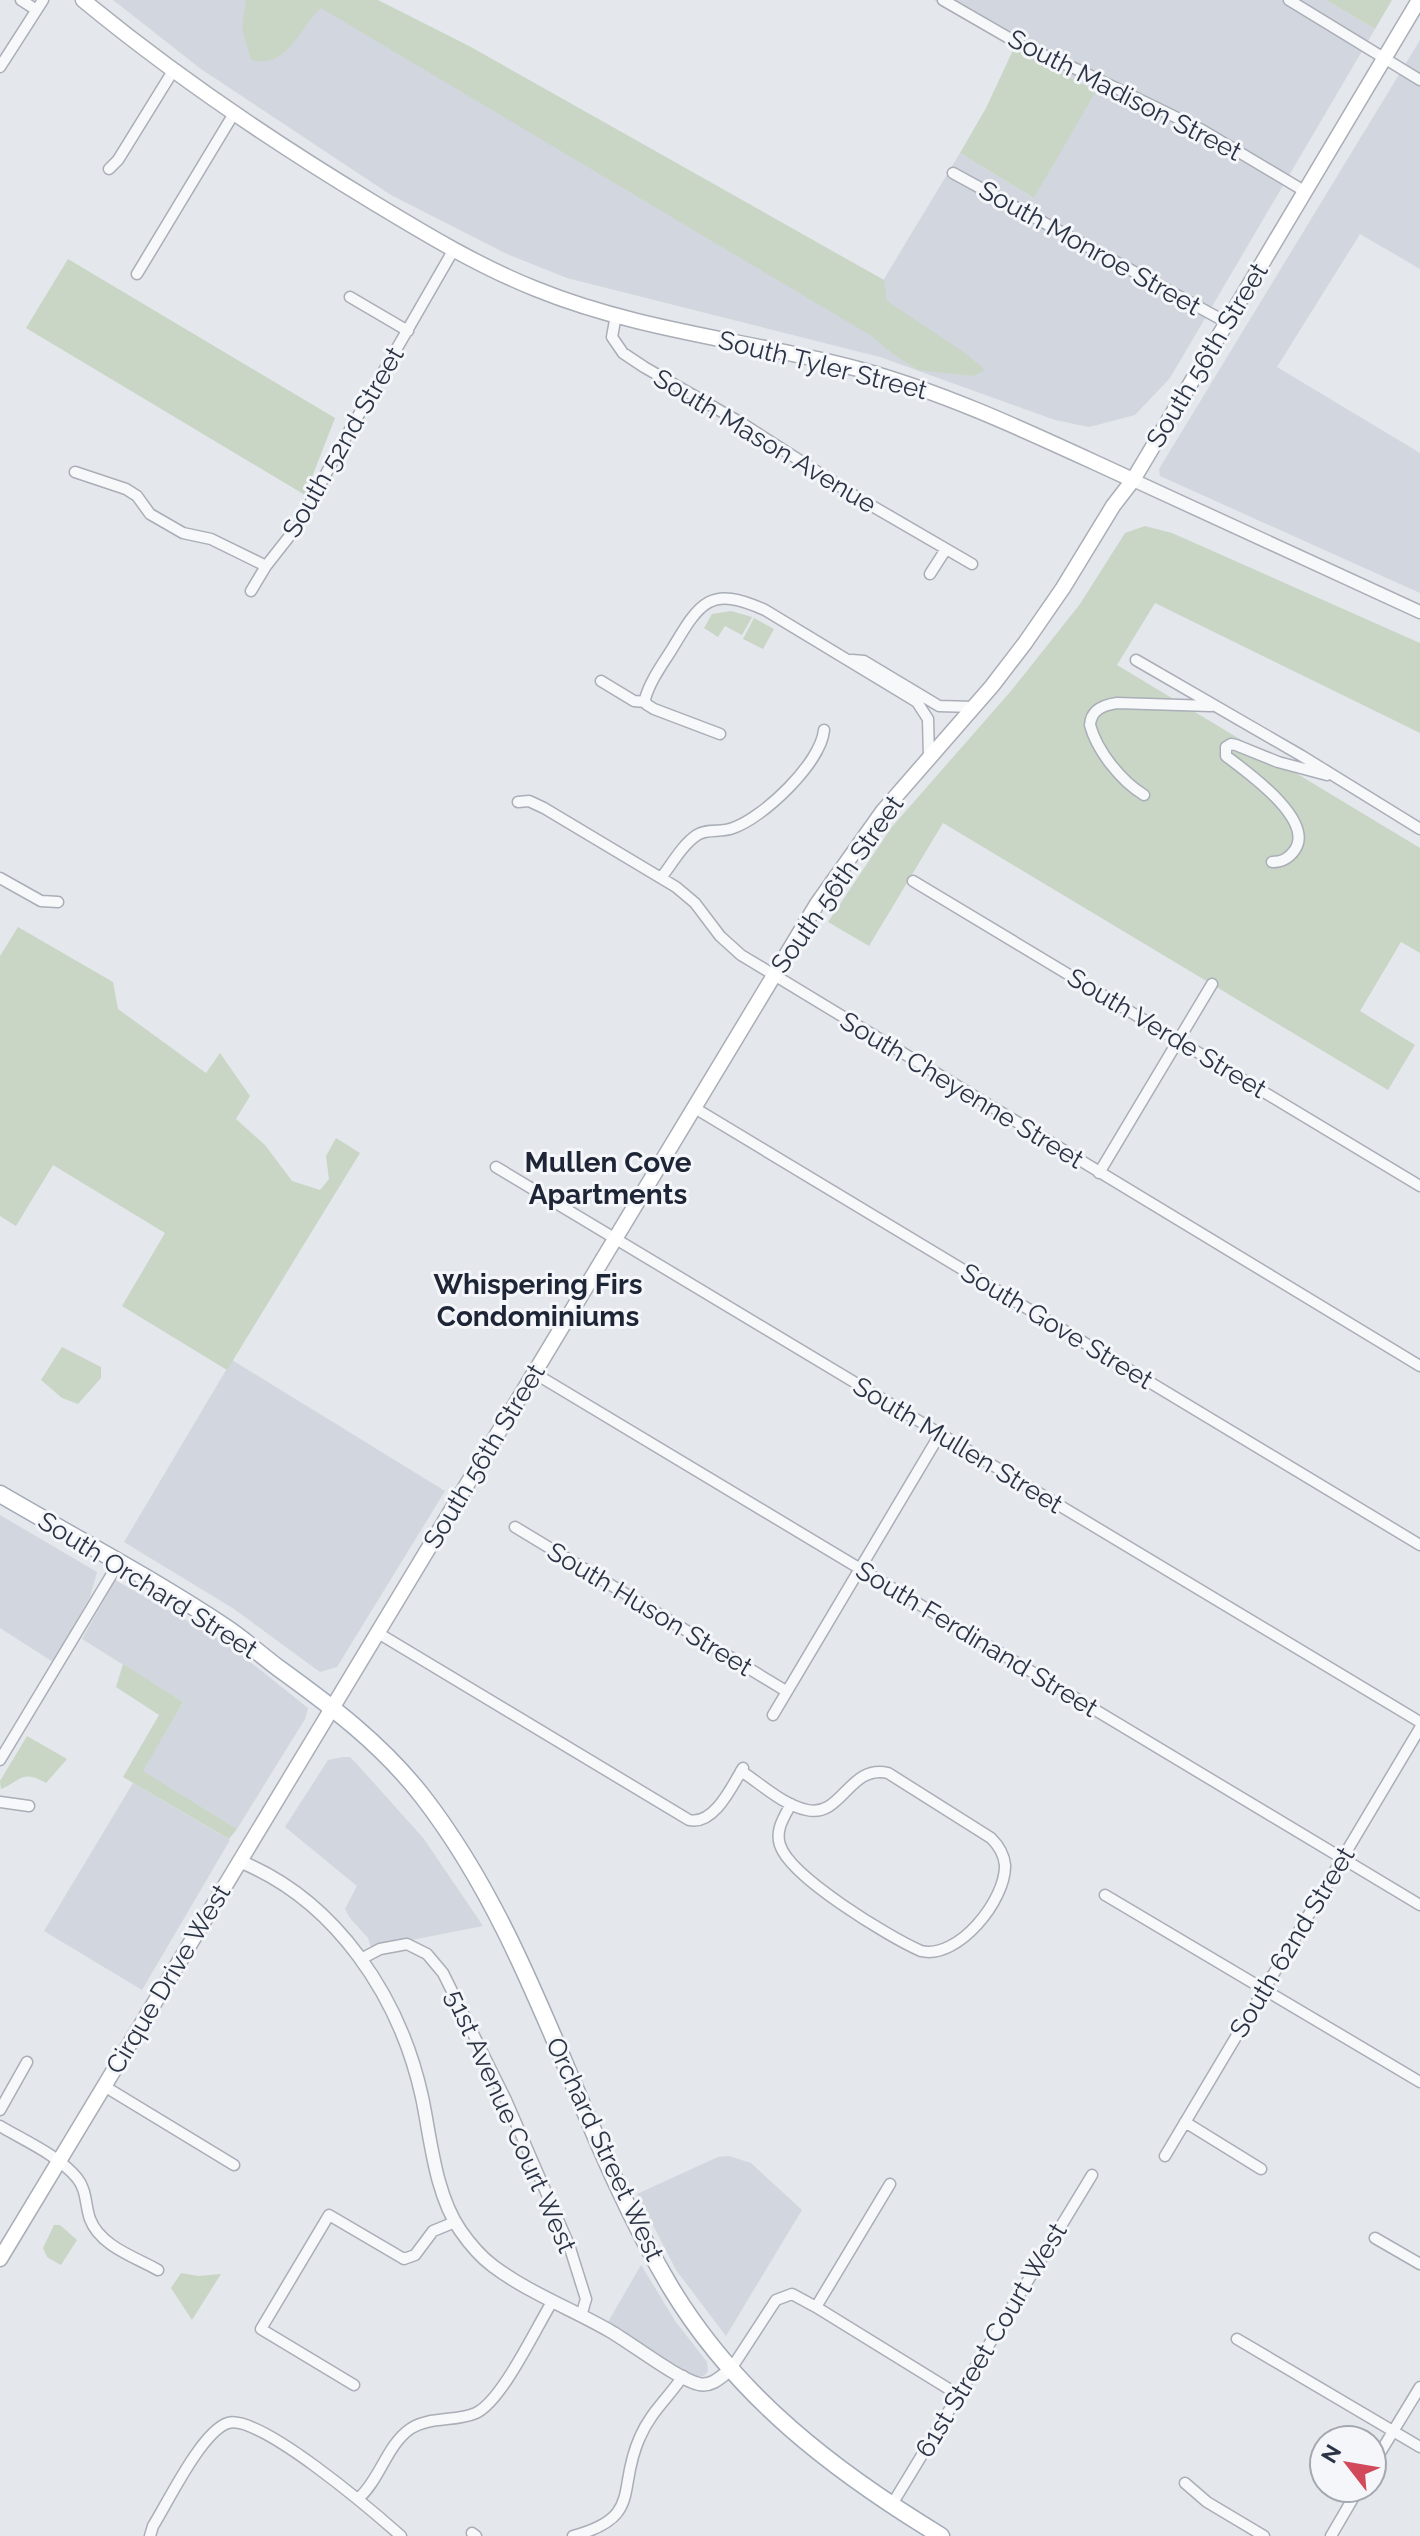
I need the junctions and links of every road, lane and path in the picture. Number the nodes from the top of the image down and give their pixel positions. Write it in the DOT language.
graph roads {
  1 [pos="21,0"];
  2 [pos="83,0"];
  3 [pos="943,0"];
  4 [pos="1289,0"];
  5 [pos="1419,0"];
  6 [pos="39,4"];
  7 [pos="1385,59"];
  8 [pos="0,67"];
  9 [pos="173,71"];
  10 [pos="1420,80"];
  11 [pos="233,115"];
  12 [pos="109,169"];
  13 [pos="953,173"];
  14 [pos="1306,192"];
  15 [pos="454,249"];
  16 [pos="137,274"];
  17 [pos="350,297"];
  18 [pos="616,315"];
  19 [pos="1226,322"];
  20 [pos="408,331"];
  21 [pos="75,472"];
  22 [pos="1133,480"];
  23 [pos="946,549"];
  24 [pos="972,564"];
  25 [pos="266,566"];
  26 [pos="930,574"];
  27 [pos="251,591"];
  28 [pos="1420,612"];
  29 [pos="850,660"];
  30 [pos="1136,660"];
  31 [pos="601,681"];
  32 [pos="645,702"];
  33 [pos="1213,706"];
  34 [pos="974,707"];
  35 [pos="824,730"];
  36 [pos="720,734"];
  37 [pos="929,758"];
  38 [pos="1332,776"];
  39 [pos="1144,795"];
  40 [pos="518,802"];
  41 [pos="1420,829"];
  42 [pos="1272,862"];
  43 [pos="0,878"];
  44 [pos="661,878"];
  45 [pos="913,881"];
  46 [pos="58,902"];
  47 [pos="773,975"];
  48 [pos="1212,984"];
  49 [pos="1178,1040"];
  50 [pos="693,1107"];
  51 [pos="496,1167"];
  52 [pos="1099,1173"];
  53 [pos="1420,1186"];
  54 [pos="615,1238"];
  55 [pos="1420,1366"];
  56 [pos="534,1373"];
  57 [pos="940,1434"];
  58 [pos="0,1494"];
  59 [pos="515,1527"];
  60 [pos="1420,1545"];
  61 [pos="118,1564"];
  62 [pos="861,1569"];
  63 [pos="378,1633"];
  64 [pos="786,1691"];
  65 [pos="333,1707"];
  66 [pos="773,1715"];
  67 [pos="1420,1722"];
  68 [pos="1420,1728"];
  69 [pos="0,1760"];
  70 [pos="0,1802"];
  71 [pos="791,1804"];
  72 [pos="29,1806"];
  73 [pos="1342,1857"];
  74 [pos="239,1861"];
  75 [pos="1105,1895"];
  76 [pos="1420,1905"];
  77 [pos="361,1959"];
  78 [pos="1264,1988"];
  79 [pos="27,2062"];
  80 [pos="1420,2082"];
  81 [pos="104,2086"];
  82 [pos="0,2110"];
  83 [pos="1185,2122"];
  84 [pos="0,2126"];
  85 [pos="1165,2156"];
  86 [pos="58,2162"];
  87 [pos="234,2165"];
  88 [pos="1261,2169"];
  89 [pos="1092,2175"];
  90 [pos="890,2184"];
  91 [pos="455,2222"];
  92 [pos="1375,2238"];
  93 [pos="2,2256"];
  94 [pos="1420,2264"];
  95 [pos="158,2270"];
  96 [pos="0,2272"];
  97 [pos="552,2302"];
  98 [pos="816,2307"];
  99 [pos="581,2316"];
  100 [pos="1237,2339"];
  101 [pos="731,2369"];
  102 [pos="683,2376"];
  103 [pos="354,2385"];
  104 [pos="1420,2387"];
  105 [pos="957,2394"];
  106 [pos="1393,2431"];
  107 [pos="1388,2439"];
  108 [pos="1420,2447"];
  109 [pos="1185,2483"];
  110 [pos="359,2498"];
  111 [pos="1350,2504"];
  112 [pos="891,2506"];
  113 [pos="150,2536"];
  114 [pos="401,2536"];
  115 [pos="573,2536"];
  116 [pos="941,2536"];
  117 [pos="1264,2536"];
  118 [pos="1331,2536"];
  1 -- 6 [label="street"];
  2 -- 9 [label="main road, South Tyler Street"];
  3 -- 14 [label="street, South Madison Street"];
  4 -- 7 [label="street"];
  5 -- 7 [label="main road, South 56th Street"];
  6 -- 8 [label="street"];
  7 -- 10 [label="street"];
  7 -- 14 [label="main road, South 56th Street"];
  9 -- 11 [label="main road, South Tyler Street"];
  9 -- 12 [label="street"];
  11 -- 15 [label="main road, South Tyler Street"];
  11 -- 16 [label="street"];
  13 -- 19 [label="street, South Monroe Street"];
  14 -- 19 [label="main road, South 56th Street"];
  15 -- 18 [label="main road, South Tyler Street"];
  15 -- 20 [label="street, South 52nd Street"];
  17 -- 20 [label="street, South 52nd Street"];
  18 -- 22 [label="main road, South Tyler Street"];
  18 -- 23 [label="street, South Mason Avenue"];
  19 -- 22 [label="main road, South 56th Street"];
  20 -- 25 [label="street, South 52nd Street"];
  21 -- 25 [label="street"];
  22 -- 28 [label="street, South Tyler Street"];
  22 -- 34 [label="main road, South 56th Street"];
  23 -- 24 [label="street, South Mason Avenue"];
  23 -- 26 [label="street"];
  25 -- 27 [label="street, South 52nd Street"];
  29 -- 32 [label="street"];
  29 -- 34 [label="street"];
  29 -- 37 [label="street"];
  30 -- 33 [label="street"];
  31 -- 32 [label="street"];
  32 -- 36 [label="street"];
  33 -- 38 [label="street"];
  33 -- 39 [label="street"];
  34 -- 37 [label="main road, South 56th Street"];
  35 -- 44 [label="street"];
  37 -- 47 [label="main road, South 56th Street"];
  38 -- 41 [label="street"];
  38 -- 42 [label="street"];
  40 -- 44 [label="street, South Cheyenne Street"];
  43 -- 46 [label="street"];
  44 -- 47 [label="street, South Cheyenne Street"];
  45 -- 49 [label="street, South Verde Street"];
  47 -- 50 [label="main road, South 56th Street"];
  47 -- 52 [label="street, South Cheyenne Street"];
  48 -- 49 [label="street"];
  49 -- 52 [label="street"];
  49 -- 53 [label="street, South Verde Street"];
  50 -- 54 [label="main road, South 56th Street"];
  50 -- 60 [label="street, South Gove Street"];
  51 -- 54 [label="street, South Mullen Street"];
  52 -- 55 [label="street, South Cheyenne Street"];
  54 -- 56 [label="main road, South 56th Street"];
  54 -- 57 [label="street, South Mullen Street"];
  56 -- 62 [label="street, South Ferdinand Street"];
  56 -- 63 [label="main road, South 56th Street"];
  57 -- 62 [label="street"];
  57 -- 67 [label="street, South Mullen Street"];
  58 -- 61 [label="main road, South Orchard Street"];
  59 -- 64 [label="street, South Huson Street"];
  61 -- 65 [label="main road, South Orchard Street"];
  61 -- 69 [label="street"];
  62 -- 64 [label="street"];
  62 -- 73 [label="street, South Ferdinand Street"];
  63 -- 65 [label="main road, South 56th Street"];
  63 -- 71 [label="street"];
  64 -- 66 [label="street"];
  65 -- 74 [label="main road, Cirque Drive West"];
  65 -- 101 [label="main road, Orchard Street West"];
  68 -- 73 [label="street, South 62nd Street"];
  70 -- 72 [label="street"];
  71 -- 71 [label="street"];
  73 -- 76 [label="street, South Ferdinand Street"];
  73 -- 78 [label="street, South 62nd Street"];
  74 -- 77 [label="street"];
  74 -- 81 [label="main road, Cirque Drive West"];
  75 -- 78 [label="street"];
  77 -- 91 [label="street"];
  77 -- 99 [label="street, 51st Avenue Court West"];
  78 -- 80 [label="street"];
  78 -- 83 [label="street, South 62nd Street"];
  79 -- 82 [label="street"];
  81 -- 86 [label="main road, Cirque Drive West"];
  81 -- 87 [label="street"];
  83 -- 85 [label="street, South 62nd Street"];
  83 -- 88 [label="street"];
  84 -- 86 [label="street"];
  86 -- 93 [label="main road, Cirque Drive West"];
  86 -- 95 [label="street"];
  89 -- 105 [label="street, 61st Street Court West"];
  90 -- 98 [label="street"];
  91 -- 97 [label="street"];
  91 -- 103 [label="street"];
  92 -- 94 [label="street"];
  93 -- 96 [label="main road, Cirque Drive West"];
  97 -- 99 [label="street"];
  97 -- 110 [label="street"];
  98 -- 101 [label="street"];
  98 -- 105 [label="street"];
  99 -- 102 [label="street"];
  100 -- 106 [label="street"];
  101 -- 102 [label="street"];
  101 -- 112 [label="main road, Orchard Street West"];
  102 -- 115 [label="street"];
  104 -- 106 [label="street"];
  105 -- 112 [label="street, 61st Street Court West"];
  106 -- 107 [label="street"];
  106 -- 108 [label="street"];
  109 -- 117 [label="street"];
  110 -- 113 [label="street"];
  110 -- 114 [label="street"];
  111 -- 118 [label="street"];
  112 -- 116 [label="main road, Orchard Street West"];
}
